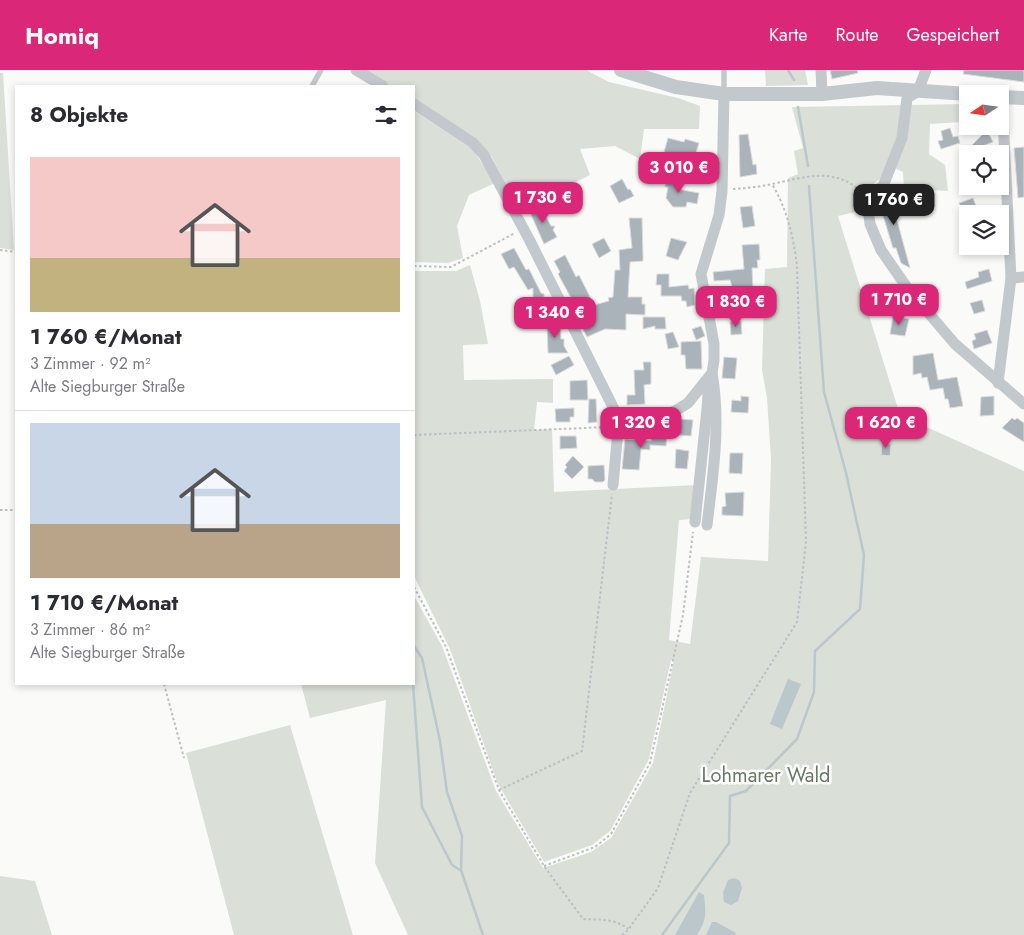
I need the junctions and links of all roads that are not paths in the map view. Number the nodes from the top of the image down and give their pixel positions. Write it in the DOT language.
graph roads {
  1 [pos="321,70"];
  2 [pos="356,70"];
  3 [pos="621,70"];
  4 [pos="724,70"];
  5 [pos="821,70"];
  6 [pos="926,70"];
  7 [pos="313,85"];
  8 [pos="381,85"];
  9 [pos="918,91"];
  10 [pos="959,93"];
  11 [pos="724,94"];
  12 [pos="822,94"];
  13 [pos="1009,97"];
  14 [pos="1024,98"];
  15 [pos="415,105"];
  16 [pos="1003,135"];
  17 [pos="1024,277"];
  18 [pos="1011,278"];
  19 [pos="708,378"];
  20 [pos="998,383"];
  21 [pos="1024,404"];
  22 [pos="618,423"];
  23 [pos="613,485"];
  24 [pos="695,522"];
  25 [pos="707,525"];
  1 -- 7 [label="lane"];
  2 -- 8 [label="street"];
  3 -- 11 [label="street"];
  4 -- 11 [label="lane"];
  5 -- 12 [label="street"];
  6 -- 9 [label="street"];
  9 -- 10 [label="street"];
  9 -- 12 [label="street"];
  9 -- 20 [label="street"];
  11 -- 12 [label="street"];
  11 -- 19 [label="street"];
  13 -- 14 [label="street"];
  15 -- 22 [label="street"];
  16 -- 18 [label="street"];
  17 -- 18 [label="street"];
  18 -- 20 [label="street"];
  19 -- 22 [label="street"];
  19 -- 24 [label="street"];
  19 -- 25 [label="street"];
  20 -- 21 [label="street"];
  22 -- 23 [label="street"];
}
